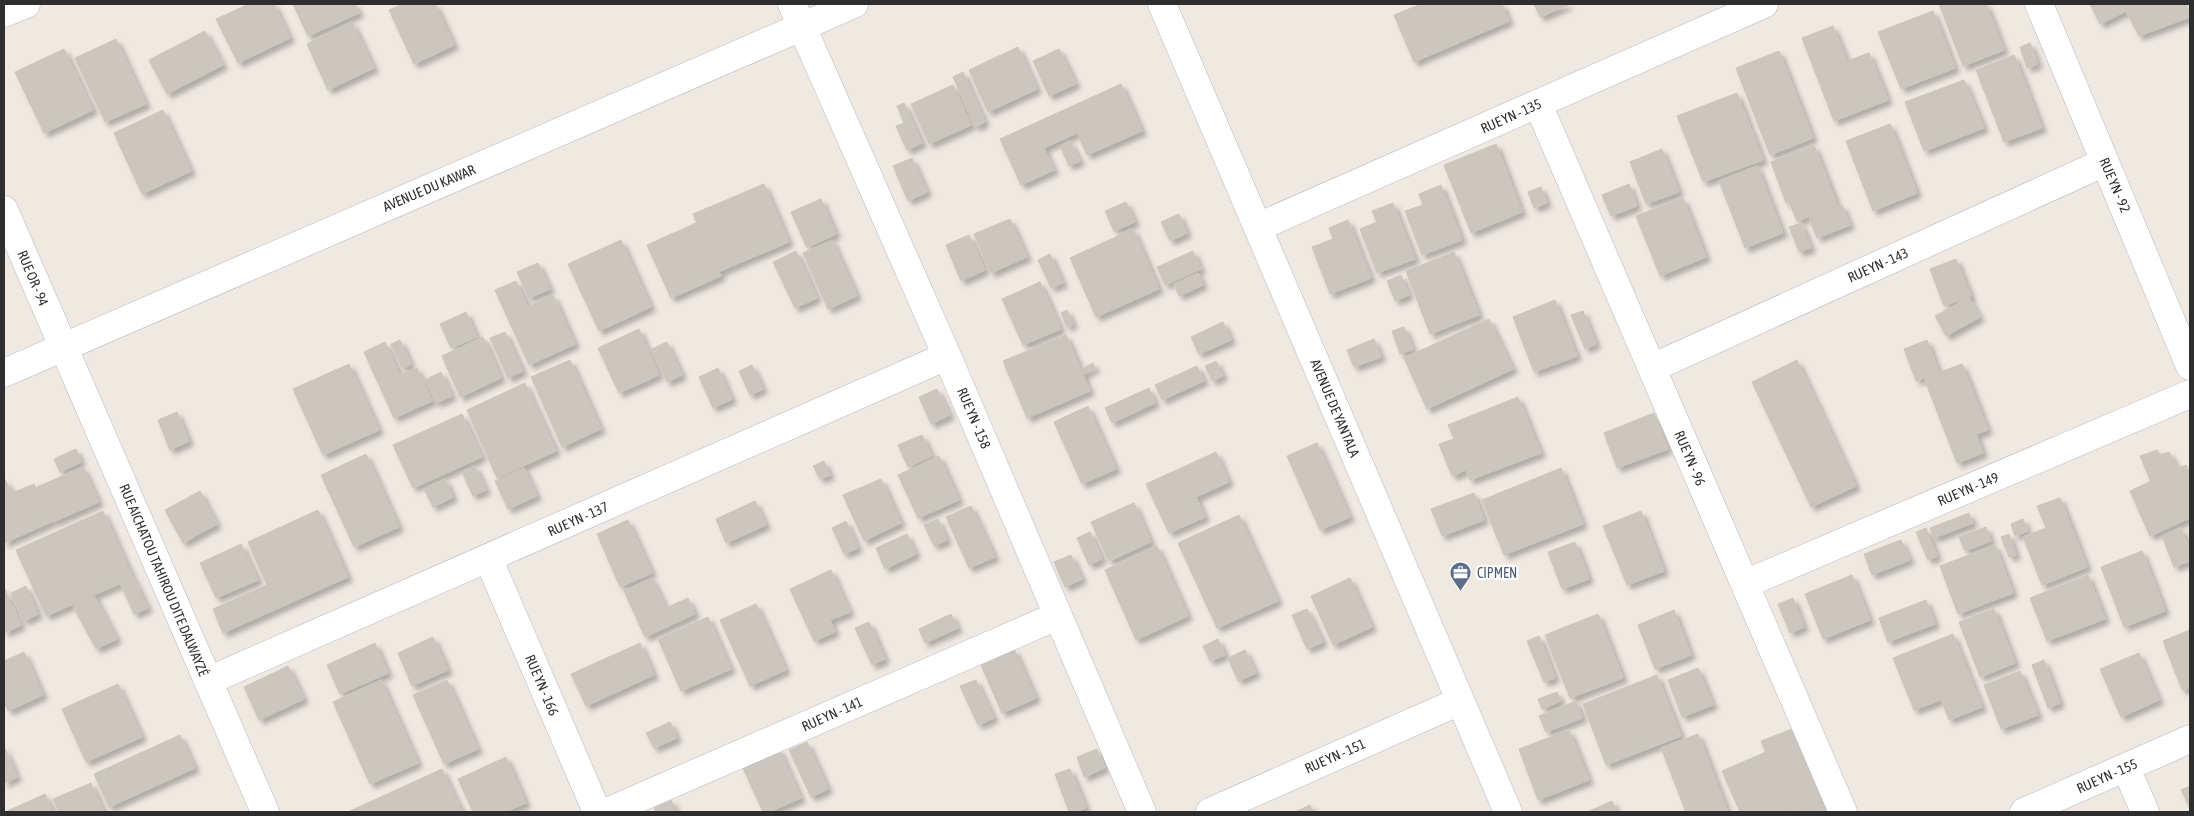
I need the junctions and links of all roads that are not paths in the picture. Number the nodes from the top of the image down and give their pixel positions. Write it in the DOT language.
graph roads {
  1 [pos="26,4"];
  2 [pos="854,4"];
  3 [pos="1162,4"];
  4 [pos="1764,4"];
  5 [pos="2039,4"];
  6 [pos="4,14"];
  7 [pos="797,15"];
  8 [pos="1538,104"];
  9 [pos="2105,162"];
  10 [pos="4,210"];
  11 [pos="1258,228"];
  12 [pos="63,347"];
  13 [pos="947,356"];
  14 [pos="2190,366"];
  15 [pos="1652,368"];
  16 [pos="4,373"];
  17 [pos="2190,394"];
  18 [pos="488,558"];
  19 [pos="1745,584"];
  20 [pos="1057,616"];
  21 [pos="208,682"];
  22 [pos="1460,701"];
  23 [pos="2190,739"];
  24 [pos="2126,768"];
  25 [pos="265,812"];
  26 [pos="597,812"];
  27 [pos="607,812"];
  28 [pos="1142,812"];
  29 [pos="1210,812"];
  30 [pos="1508,812"];
  31 [pos="1843,812"];
  32 [pos="2024,812"];
  33 [pos="2145,812"];
  1 -- 6 [label="street"];
  2 -- 7 [label="street, AVENUE DU KAWAR"];
  3 -- 11 [label="street, AVENUE DE YANTALA"];
  4 -- 8 [label="street, RUE YN - 135"];
  5 -- 9 [label="street, RUE YN - 92"];
  7 -- 12 [label="street, AVENUE DU KAWAR"];
  7 -- 13 [label="street, RUE YN - 158"];
  8 -- 11 [label="street, RUE YN - 135"];
  8 -- 15 [label="street, RUE YN - 96"];
  9 -- 14 [label="street, RUE YN - 92"];
  9 -- 15 [label="street, RUE YN - 143"];
  10 -- 12 [label="street, RUE OR - 94"];
  11 -- 22 [label="street, AVENUE DE YANTALA"];
  12 -- 16 [label="street, AVENUE DU KAWAR"];
  12 -- 21 [label="street, RUE AICHATOU TAHIROU DITE DALWAYZÉ"];
  13 -- 18 [label="street, RUE YN - 137"];
  13 -- 20 [label="street, RUE YN - 158"];
  15 -- 19 [label="street, RUE YN - 96"];
  17 -- 19 [label="street, RUE YN - 149"];
  18 -- 21 [label="street, RUE YN - 137"];
  18 -- 26 [label="street, RUE YN - 166"];
  19 -- 31 [label="street, RUE YN - 96"];
  20 -- 27 [label="street, RUE YN - 141"];
  20 -- 28 [label="street, RUE YN - 158"];
  21 -- 25 [label="street, RUE AICHATOU TAHIROU DITE DALWAYZÉ"];
  22 -- 29 [label="street, RUE YN - 151"];
  22 -- 30 [label="street, AVENUE DE YANTALA"];
  23 -- 24 [label="street, RUE YN - 155"];
  24 -- 32 [label="street, RUE YN - 155"];
  24 -- 33 [label="street"];
}
